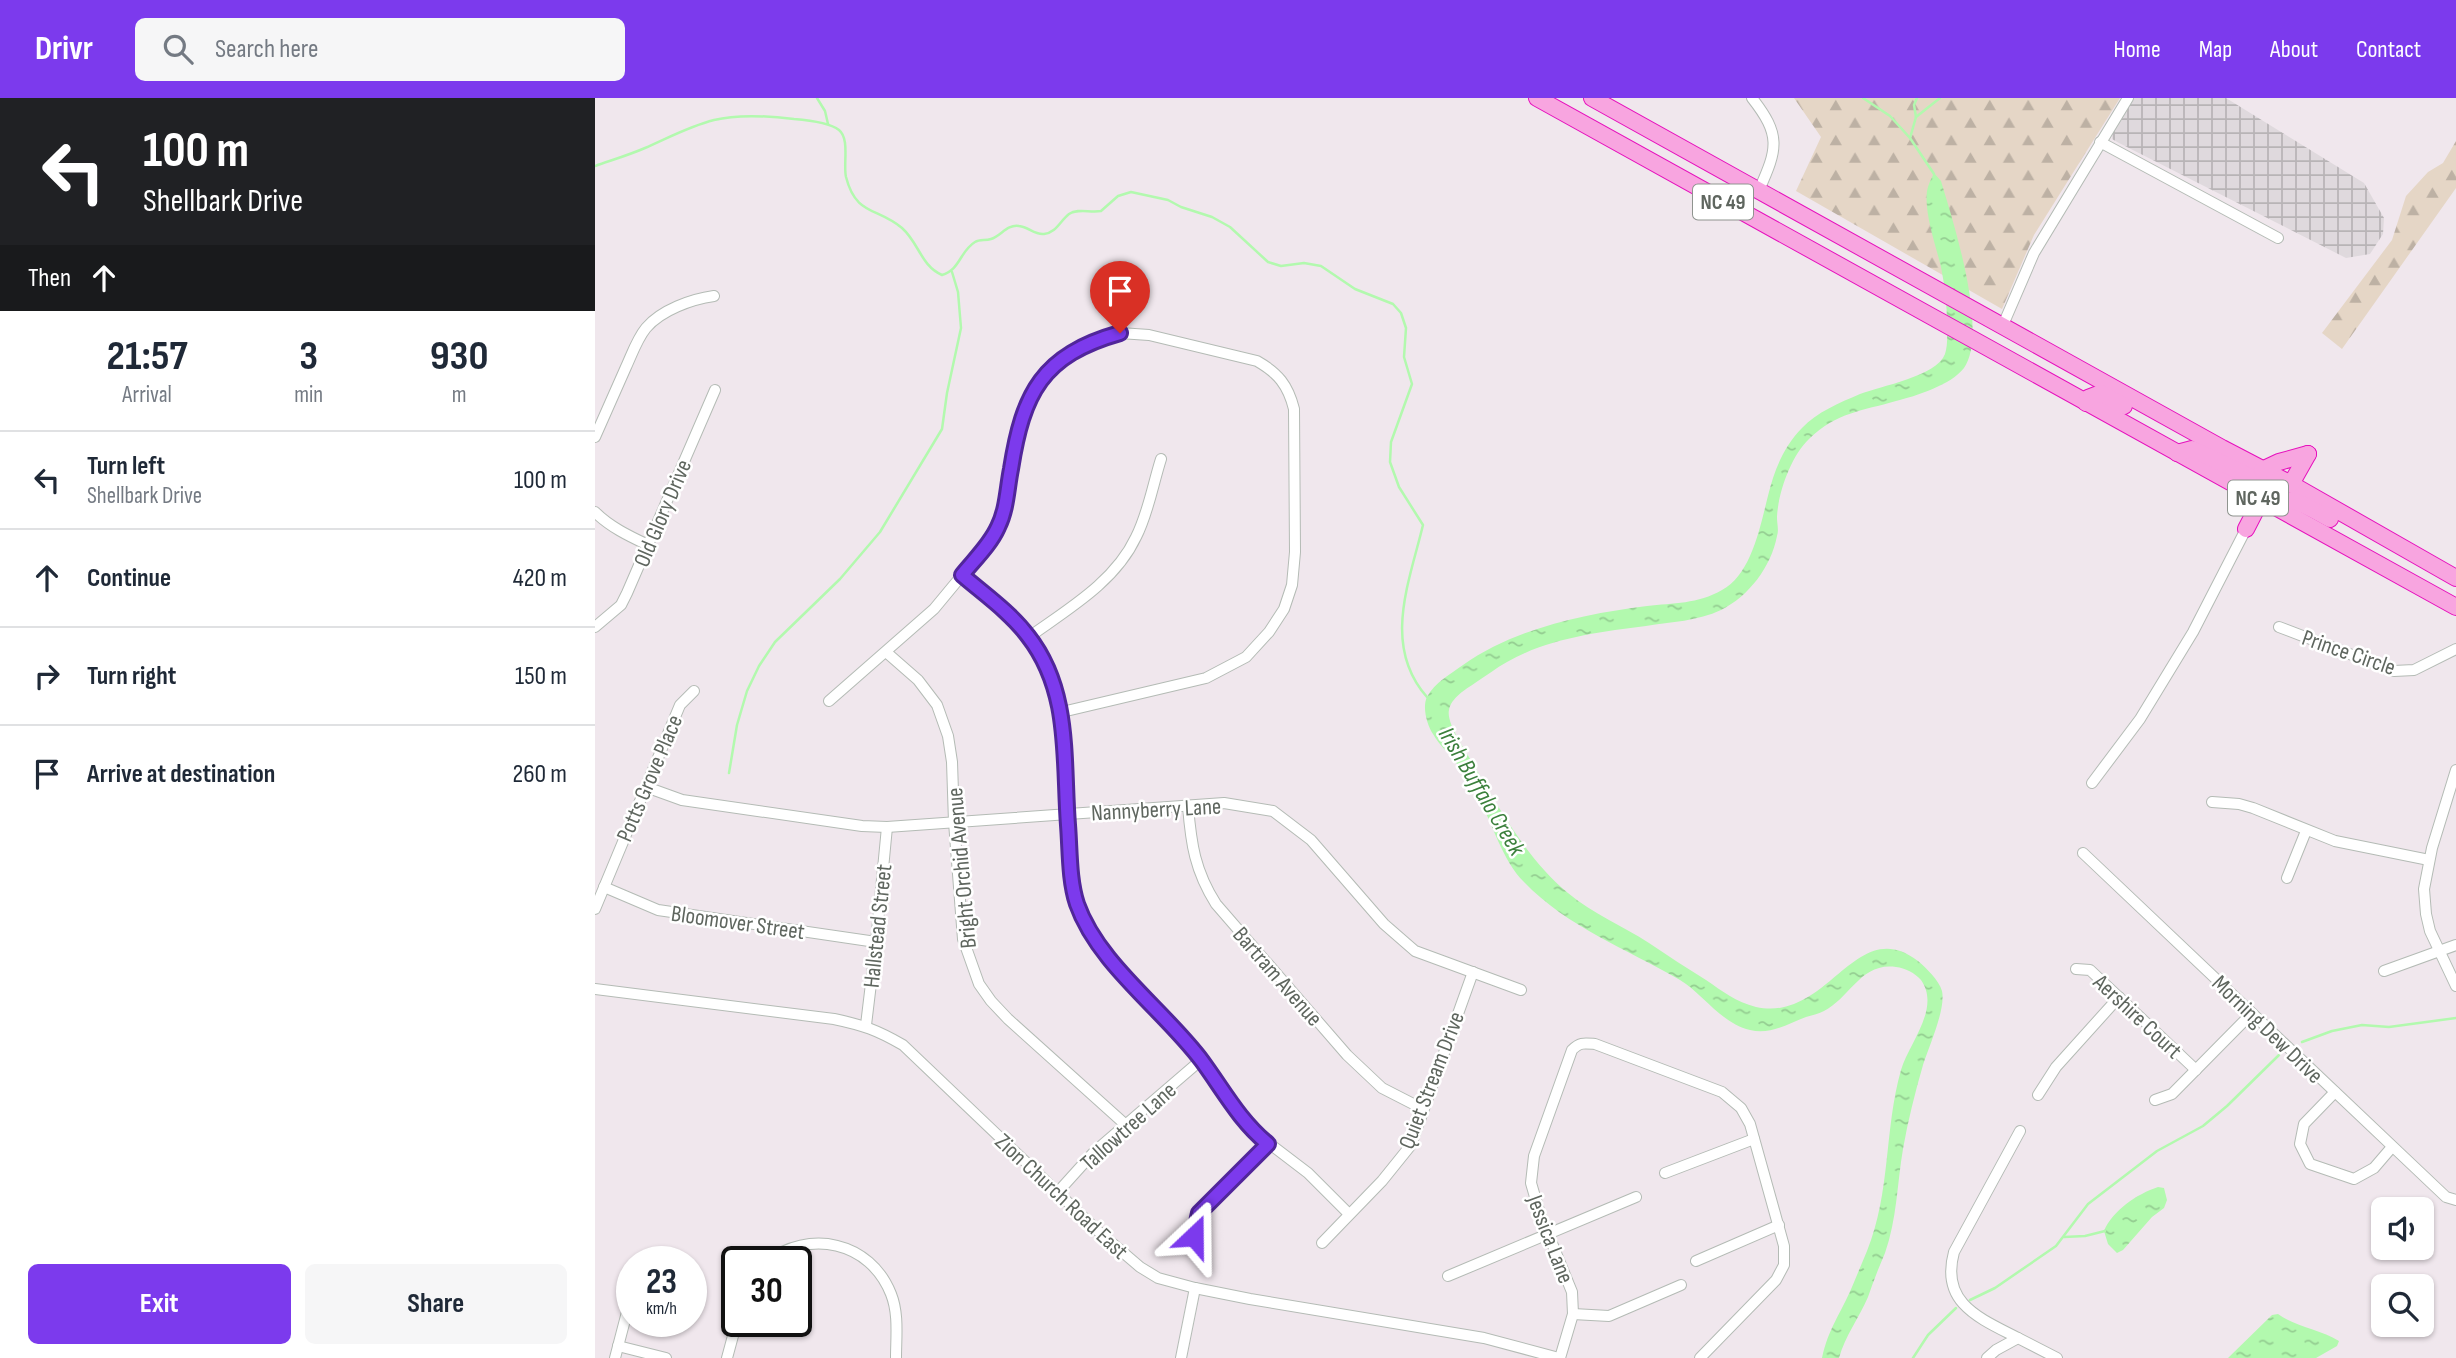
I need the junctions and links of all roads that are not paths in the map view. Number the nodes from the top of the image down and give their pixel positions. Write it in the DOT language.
graph roads {
  1 [pos="1537,98"];
  2 [pos="1592,98"];
  3 [pos="1752,98"];
  4 [pos="2128,98"];
  5 [pos="2100,142"];
  6 [pos="1759,190"];
  7 [pos="2278,238"];
  8 [pos="714,296"];
  9 [pos="2003,326"];
  10 [pos="715,390"];
  11 [pos="2086,403"];
  12 [pos="2161,414"];
  13 [pos="595,437"];
  14 [pos="2177,453"];
  15 [pos="1161,459"];
  16 [pos="2262,470"];
  17 [pos="2291,484"];
  18 [pos="2261,500"];
  19 [pos="2281,511"];
  20 [pos="595,512"];
  21 [pos="2246,529"];
  22 [pos="2367,529"];
  23 [pos="648,545"];
  24 [pos="962,575"];
  25 [pos="2456,578"];
  26 [pos="2421,588"];
  27 [pos="2456,596"];
  28 [pos="2456,607"];
  29 [pos="595,627"];
  30 [pos="2279,627"];
  31 [pos="1030,637"];
  32 [pos="2456,649"];
  33 [pos="886,652"];
  34 [pos="694,691"];
  35 [pos="829,701"];
  36 [pos="1062,712"];
  37 [pos="2456,770"];
  38 [pos="2092,783"];
  39 [pos="646,787"];
  40 [pos="2212,802"];
  41 [pos="1188,806"];
  42 [pos="1067,814"];
  43 [pos="954,822"];
  44 [pos="887,827"];
  45 [pos="2306,831"];
  46 [pos="2083,853"];
  47 [pos="2429,860"];
  48 [pos="2287,878"];
  49 [pos="604,887"];
  50 [pos="595,909"];
  51 [pos="876,942"];
  52 [pos="2456,945"];
  53 [pos="2439,951"];
  54 [pos="2076,970"];
  55 [pos="2384,971"];
  56 [pos="1473,972"];
  57 [pos="2456,986"];
  58 [pos="595,989"];
  59 [pos="1521,990"];
  60 [pos="2119,997"];
  61 [pos="2252,1013"];
  62 [pos="866,1025"];
  63 [pos="1201,1060"];
  64 [pos="2196,1070"];
  65 [pos="2335,1092"];
  66 [pos="2038,1095"];
  67 [pos="2155,1100"];
  68 [pos="1423,1109"];
  69 [pos="1127,1126"];
  70 [pos="2020,1132"];
  71 [pos="1754,1139"];
  72 [pos="1268,1144"];
  73 [pos="2392,1147"];
  74 [pos="1665,1173"];
  75 [pos="1057,1193"];
  76 [pos="1636,1196"];
  77 [pos="2456,1200"];
  78 [pos="1349,1214"];
  79 [pos="1779,1226"];
  80 [pos="1548,1234"];
  81 [pos="1194,1236"];
  82 [pos="1322,1243"];
  83 [pos="794,1246"];
  84 [pos="1696,1261"];
  85 [pos="1448,1276"];
  86 [pos="1681,1285"];
  87 [pos="1195,1288"];
  88 [pos="1573,1314"];
  89 [pos="620,1337"];
  90 [pos="733,1337"];
  91 [pos="2018,1338"];
  92 [pos="618,1346"];
  93 [pos="615,1358"];
  94 [pos="666,1358"];
  95 [pos="727,1358"];
  96 [pos="896,1358"];
  97 [pos="1181,1358"];
  98 [pos="1559,1358"];
  99 [pos="1700,1358"];
  100 [pos="1987,1358"];
  101 [pos="2057,1358"];
  1 -- 11 [label="highway, NC 49"];
  2 -- 6 [label="highway, NC 49"];
  3 -- 6 [label="street"];
  4 -- 5 [label="street"];
  5 -- 7 [label="street"];
  5 -- 9 [label="street"];
  6 -- 9 [label="highway, NC 49"];
  8 -- 13 [label="street"];
  9 -- 12 [label="highway, NC 49"];
  10 -- 23 [label="street, Old Glory Drive"];
  11 -- 12 [label="highway"];
  11 -- 14 [label="highway, NC 49"];
  12 -- 16 [label="highway, NC 49"];
  14 -- 17 [label="highway"];
  14 -- 18 [label="highway, NC 49"];
  15 -- 31 [label="street"];
  16 -- 17 [label="highway, NC 49"];
  16 -- 17 [label="highway"];
  17 -- 22 [label="highway, NC 49"];
  18 -- 19 [label="highway, NC 49"];
  18 -- 21 [label="highway"];
  18 -- 22 [label="highway"];
  19 -- 21 [label="highway"];
  19 -- 26 [label="highway, NC 49"];
  20 -- 23 [label="street"];
  21 -- 38 [label="street"];
  22 -- 25 [label="highway, NC 49"];
  23 -- 29 [label="street, Old Glory Drive"];
  24 -- 31 [label="street"];
  24 -- 33 [label="street"];
  24 -- 36 [label="street"];
  26 -- 27 [label="highway"];
  26 -- 28 [label="highway, NC 49"];
  30 -- 32 [label="street, Prince Circle"];
  31 -- 36 [label="street"];
  33 -- 35 [label="street"];
  33 -- 43 [label="street, Bright Orchid Avenue"];
  34 -- 39 [label="street, Potts Grove Place"];
  36 -- 42 [label="street"];
  37 -- 47 [label="street"];
  39 -- 44 [label="street, Nannyberry Lane"];
  39 -- 49 [label="street, Potts Grove Place"];
  40 -- 45 [label="street"];
  41 -- 42 [label="street, Nannyberry Lane"];
  41 -- 56 [label="street, Nannyberry Lane"];
  41 -- 68 [label="street, Bartram Avenue"];
  42 -- 43 [label="street, Nannyberry Lane"];
  42 -- 63 [label="street"];
  43 -- 44 [label="street, Nannyberry Lane"];
  43 -- 69 [label="street, Bright Orchid Avenue"];
  44 -- 51 [label="street, Hallstead Street"];
  45 -- 47 [label="street"];
  45 -- 48 [label="street"];
  46 -- 61 [label="street, Morning Dew Drive"];
  47 -- 53 [label="street"];
  49 -- 50 [label="street, Potts Grove Place"];
  49 -- 51 [label="street, Bloomover Street"];
  51 -- 62 [label="street, Hallstead Street"];
  52 -- 53 [label="street"];
  53 -- 55 [label="street"];
  53 -- 57 [label="street"];
  54 -- 60 [label="street, Aershire Court"];
  56 -- 59 [label="street, Nannyberry Lane"];
  56 -- 68 [label="street, Quiet Stream Drive"];
  58 -- 62 [label="street, Zion Church Road East"];
  60 -- 64 [label="street, Aershire Court"];
  60 -- 66 [label="street"];
  61 -- 64 [label="street"];
  61 -- 65 [label="street, Morning Dew Drive"];
  62 -- 75 [label="street, Zion Church Road East"];
  63 -- 69 [label="street, Tallowtree Lane"];
  63 -- 72 [label="street"];
  64 -- 67 [label="street"];
  65 -- 73 [label="street, Morning Dew Drive"];
  65 -- 73 [label="street"];
  68 -- 78 [label="street, Quiet Stream Drive"];
  69 -- 75 [label="street, Tallowtree Lane"];
  70 -- 91 [label="street"];
  71 -- 74 [label="street"];
  71 -- 79 [label="street"];
  71 -- 80 [label="street, Jessica Lane"];
  72 -- 78 [label="street"];
  72 -- 81 [label="street"];
  73 -- 77 [label="street, Morning Dew Drive"];
  75 -- 87 [label="street, Zion Church Road East"];
  76 -- 80 [label="street"];
  78 -- 82 [label="street, Quiet Stream Drive"];
  79 -- 84 [label="street"];
  79 -- 99 [label="street"];
  80 -- 85 [label="street"];
  80 -- 88 [label="street, Jessica Lane"];
  83 -- 96 [label="street"];
  86 -- 88 [label="street"];
  87 -- 97 [label="street"];
  87 -- 98 [label="street, Zion Church Road East"];
  88 -- 98 [label="street, Jessica Lane"];
  89 -- 92 [label="street"];
  90 -- 95 [label="street"];
  91 -- 100 [label="street"];
  91 -- 101 [label="street"];
  92 -- 93 [label="street"];
  92 -- 94 [label="street"];
}
